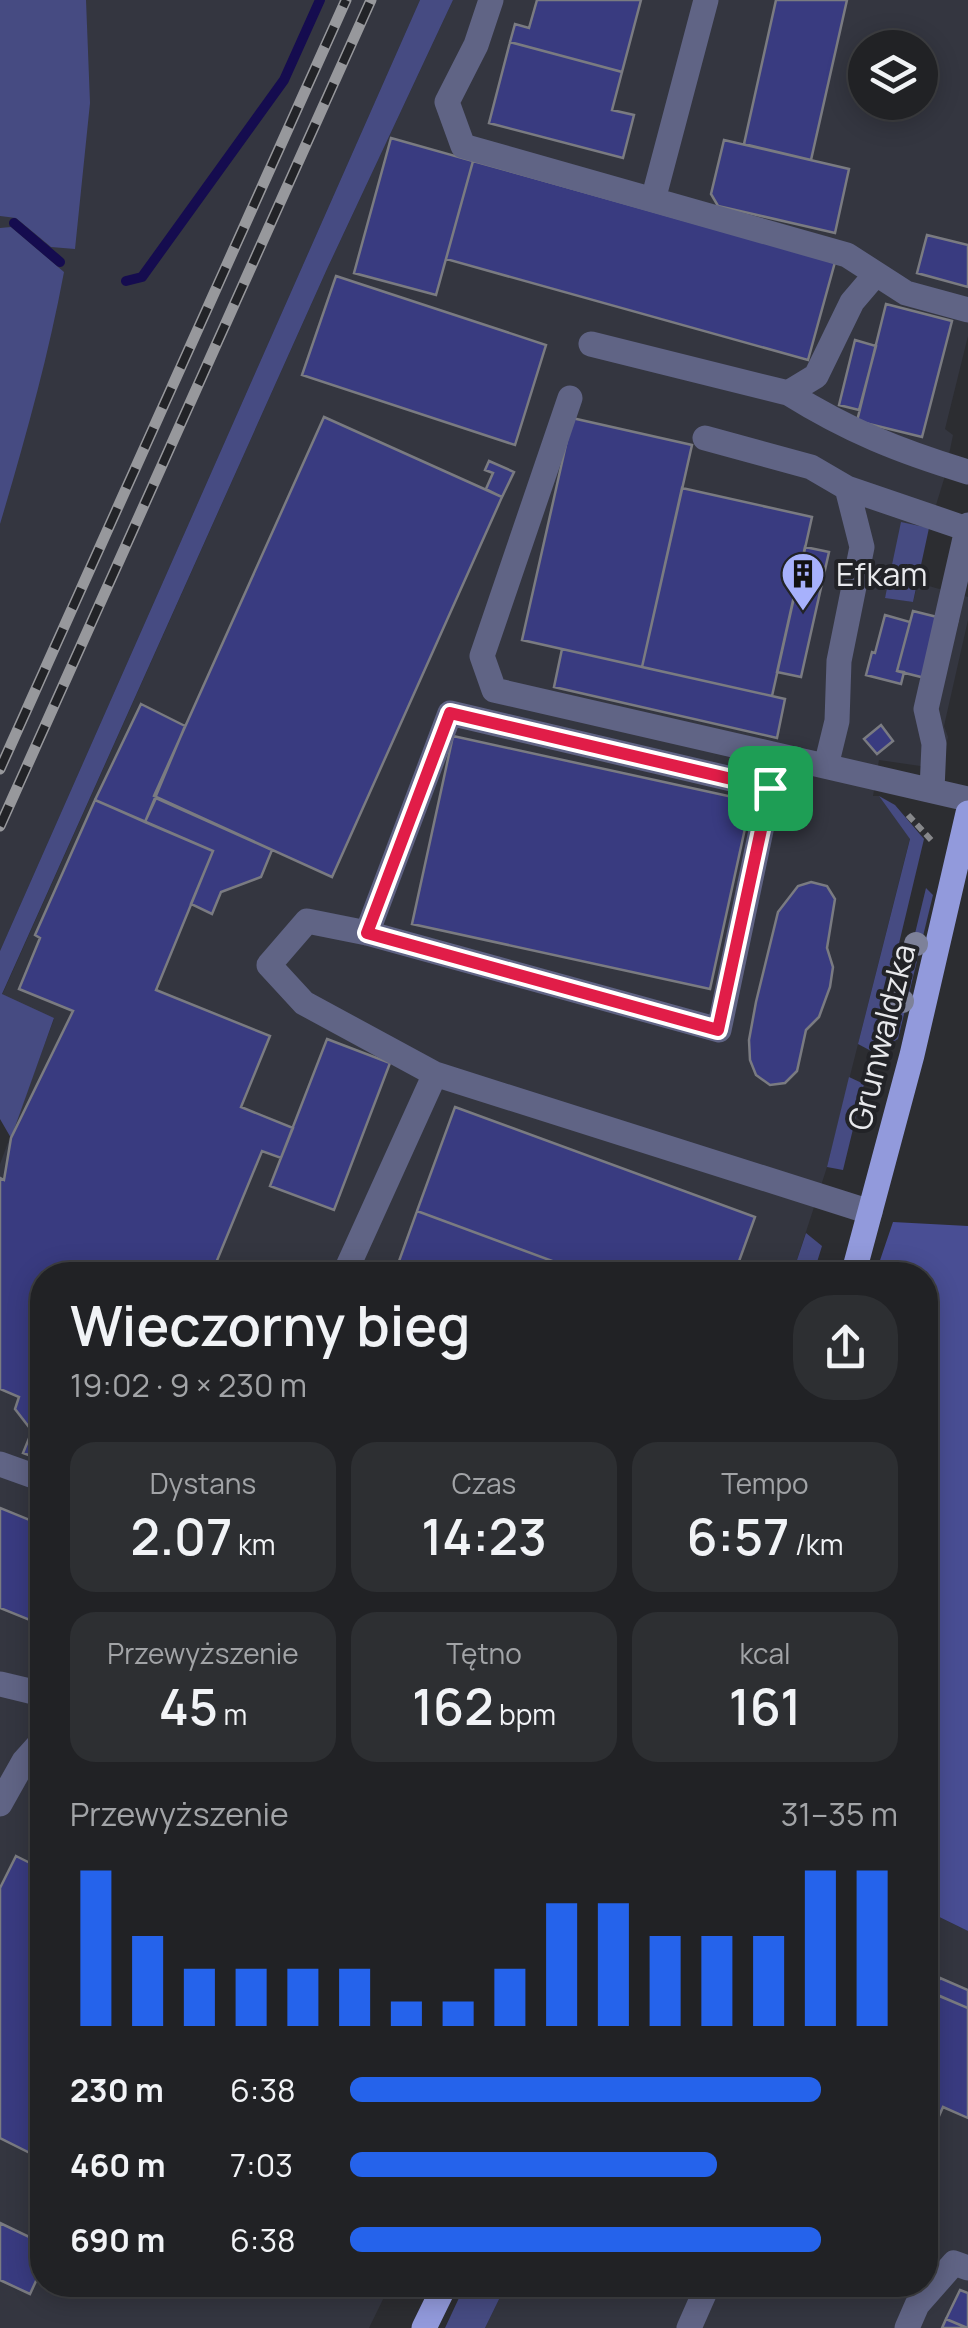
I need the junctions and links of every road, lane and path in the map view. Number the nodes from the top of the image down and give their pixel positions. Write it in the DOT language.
graph roads {
  1 [pos="492,0"];
  2 [pos="706,0"];
  3 [pos="654,200"];
  4 [pos="875,275"];
  5 [pos="968,310"];
  6 [pos="590,344"];
  7 [pos="788,393"];
  8 [pos="570,398"];
  9 [pos="704,438"];
  10 [pos="968,472"];
  11 [pos="848,488"];
  12 [pos="968,527"];
  13 [pos="826,766"];
  14 [pos="932,790"];
  15 [pos="968,798"];
  16 [pos="968,813"];
  17 [pos="367,933"];
  18 [pos="435,1074"];
  19 [pos="870,1212"];
  20 [pos="350,1262"];
  21 [pos="857,1262"];
  22 [pos="0,1464"];
  23 [pos="30,1475"];
  24 [pos="0,1684"];
  25 [pos="30,1691"];
  26 [pos="30,1754"];
  27 [pos="0,1804"];
  28 [pos="968,2268"];
  29 [pos="938,2282"];
  30 [pos="439,2297"];
  31 [pos="703,2297"];
  32 [pos="925,2297"];
  33 [pos="424,2328"];
  34 [pos="689,2328"];
  35 [pos="907,2328"];
  1 -- 3 [label="lane"];
  2 -- 3 [label="lane"];
  3 -- 4 [label="lane"];
  4 -- 5 [label="lane"];
  4 -- 7 [label="lane"];
  6 -- 7 [label="lane"];
  7 -- 10 [label="lane"];
  8 -- 13 [label="lane"];
  9 -- 11 [label="lane"];
  11 -- 12 [label="lane"];
  11 -- 13 [label="lane"];
  12 -- 14 [label="lane"];
  13 -- 14 [label="lane"];
  14 -- 15 [label="lane"];
  16 -- 19 [label="main road, Grunwaldzka"];
  17 -- 17 [label="lane"];
  17 -- 18 [label="lane"];
  18 -- 19 [label="lane"];
  18 -- 20 [label="lane"];
  19 -- 21 [label="main road, Grunwaldzka"];
  22 -- 23 [label="lane"];
  24 -- 25 [label="lane"];
  26 -- 27 [label="lane"];
  28 -- 29 [label="lane"];
  30 -- 33 [label="main road"];
  31 -- 34 [label="lane"];
  32 -- 35 [label="lane"];
}
